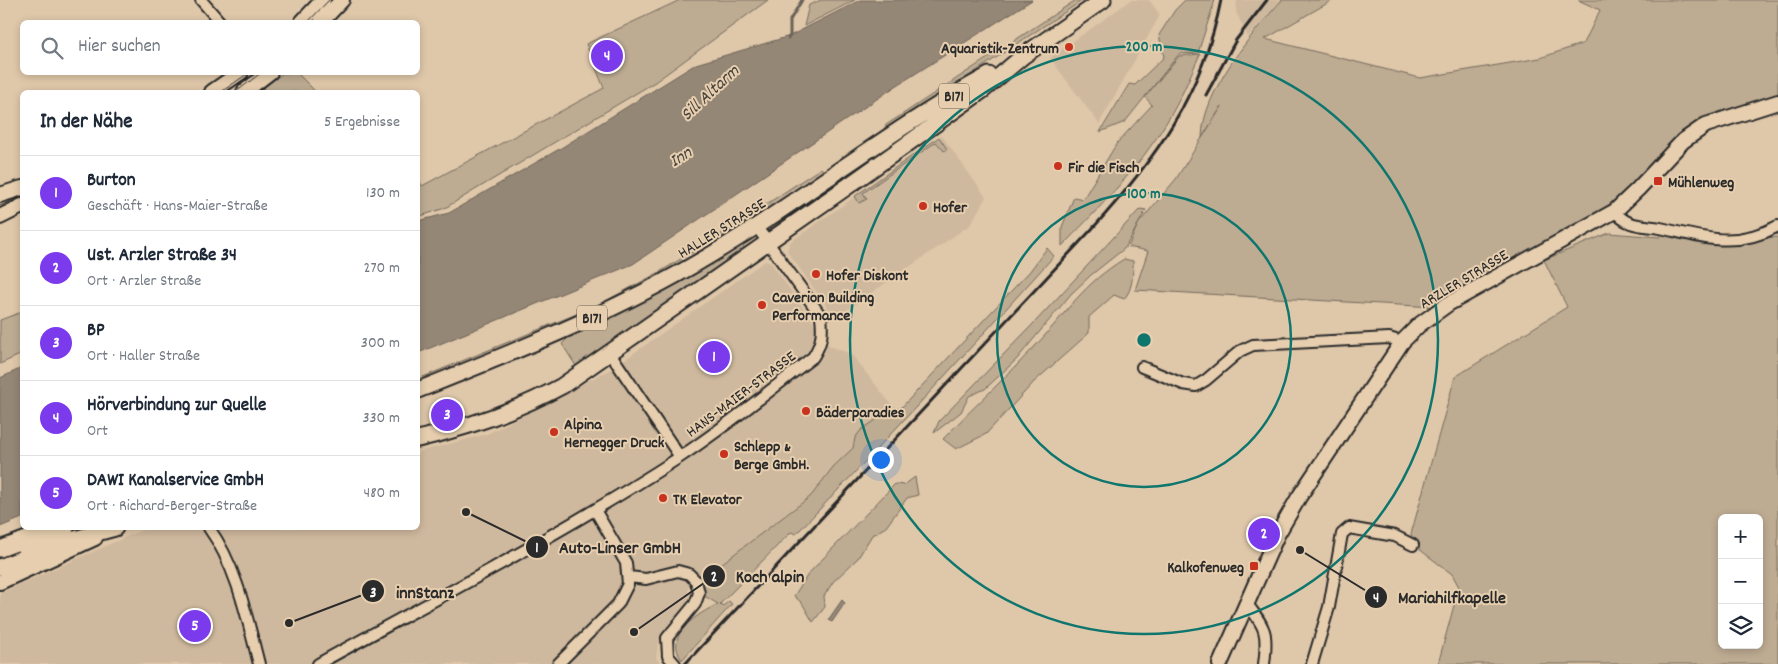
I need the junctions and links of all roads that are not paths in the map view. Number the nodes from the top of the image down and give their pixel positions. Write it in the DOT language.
graph roads {
  1 [pos="201,0"];
  2 [pos="323,0"];
  3 [pos="342,0"];
  4 [pos="1102,0"];
  5 [pos="218,20"];
  6 [pos="304,20"];
  7 [pos="324,20"];
  8 [pos="1023,56"];
  9 [pos="237,75"];
  10 [pos="248,75"];
  11 [pos="266,75"];
  12 [pos="215,90"];
  13 [pos="246,90"];
  14 [pos="246,90"];
  15 [pos="1778,102"];
  16 [pos="20,189"];
  17 [pos="0,195"];
  18 [pos="20,207"];
  19 [pos="1615,211"];
  20 [pos="0,217"];
  21 [pos="756,226"];
  22 [pos="1778,226"];
  23 [pos="768,242"];
  24 [pos="1402,342"];
  25 [pos="610,352"];
  26 [pos="1142,367"];
  27 [pos="420,389"];
  28 [pos="420,438"];
  29 [pos="680,457"];
  30 [pos="595,510"];
  31 [pos="52,530"];
  32 [pos="62,530"];
  33 [pos="107,530"];
  34 [pos="110,530"];
  35 [pos="210,530"];
  36 [pos="215,530"];
  37 [pos="217,539"];
  38 [pos="1413,545"];
  39 [pos="0,549"];
  40 [pos="0,558"];
  41 [pos="0,567"];
  42 [pos="628,577"];
  43 [pos="0,582"];
  44 [pos="1246,604"];
  45 [pos="260,664"];
  46 [pos="318,664"];
  47 [pos="558,664"];
  48 [pos="675,664"];
  49 [pos="1220,664"];
  50 [pos="1264,664"];
  51 [pos="1312,664"];
  1 -- 5 [label="street"];
  2 -- 6 [label="main road"];
  3 -- 7 [label="main road"];
  4 -- 8 [label="main road, HALLER STRASSE / B171"];
  8 -- 21 [label="main road, HALLER STRASSE / B171"];
  8 -- 23 [label="main road, HALLER STRASSE / B171"];
  9 -- 12 [label="main road"];
  10 -- 13 [label="main road"];
  11 -- 14 [label="main road"];
  15 -- 19 [label="main road, ARZLER STRASSE"];
  16 -- 17 [label="main road"];
  18 -- 20 [label="main road"];
  19 -- 22 [label="street"];
  19 -- 24 [label="main road, ARZLER STRASSE"];
  21 -- 23 [label="street, HANS-MAIER-STRASSE"];
  21 -- 27 [label="main road, HALLER STRASSE / B171"];
  23 -- 25 [label="main road, HALLER STRASSE / B171"];
  23 -- 29 [label="street, HANS-MAIER-STRASSE"];
  24 -- 26 [label="street"];
  24 -- 44 [label="main road, ARZLER STRASSE"];
  25 -- 28 [label="main road, HALLER STRASSE / B171"];
  25 -- 29 [label="street"];
  29 -- 30 [label="street, HANS-MAIER-STRASSE"];
  30 -- 42 [label="street"];
  30 -- 46 [label="street, HANS-MAIER-STRASSE"];
  31 -- 39 [label="main road"];
  32 -- 40 [label="main road"];
  33 -- 41 [label="main road"];
  34 -- 43 [label="main road"];
  35 -- 37 [label="street"];
  36 -- 37 [label="street"];
  37 -- 45 [label="street"];
  38 -- 51 [label="street"];
  42 -- 47 [label="street"];
  42 -- 48 [label="street"];
  44 -- 49 [label="main road, ARZLER STRASSE"];
  44 -- 50 [label="street"];
}
